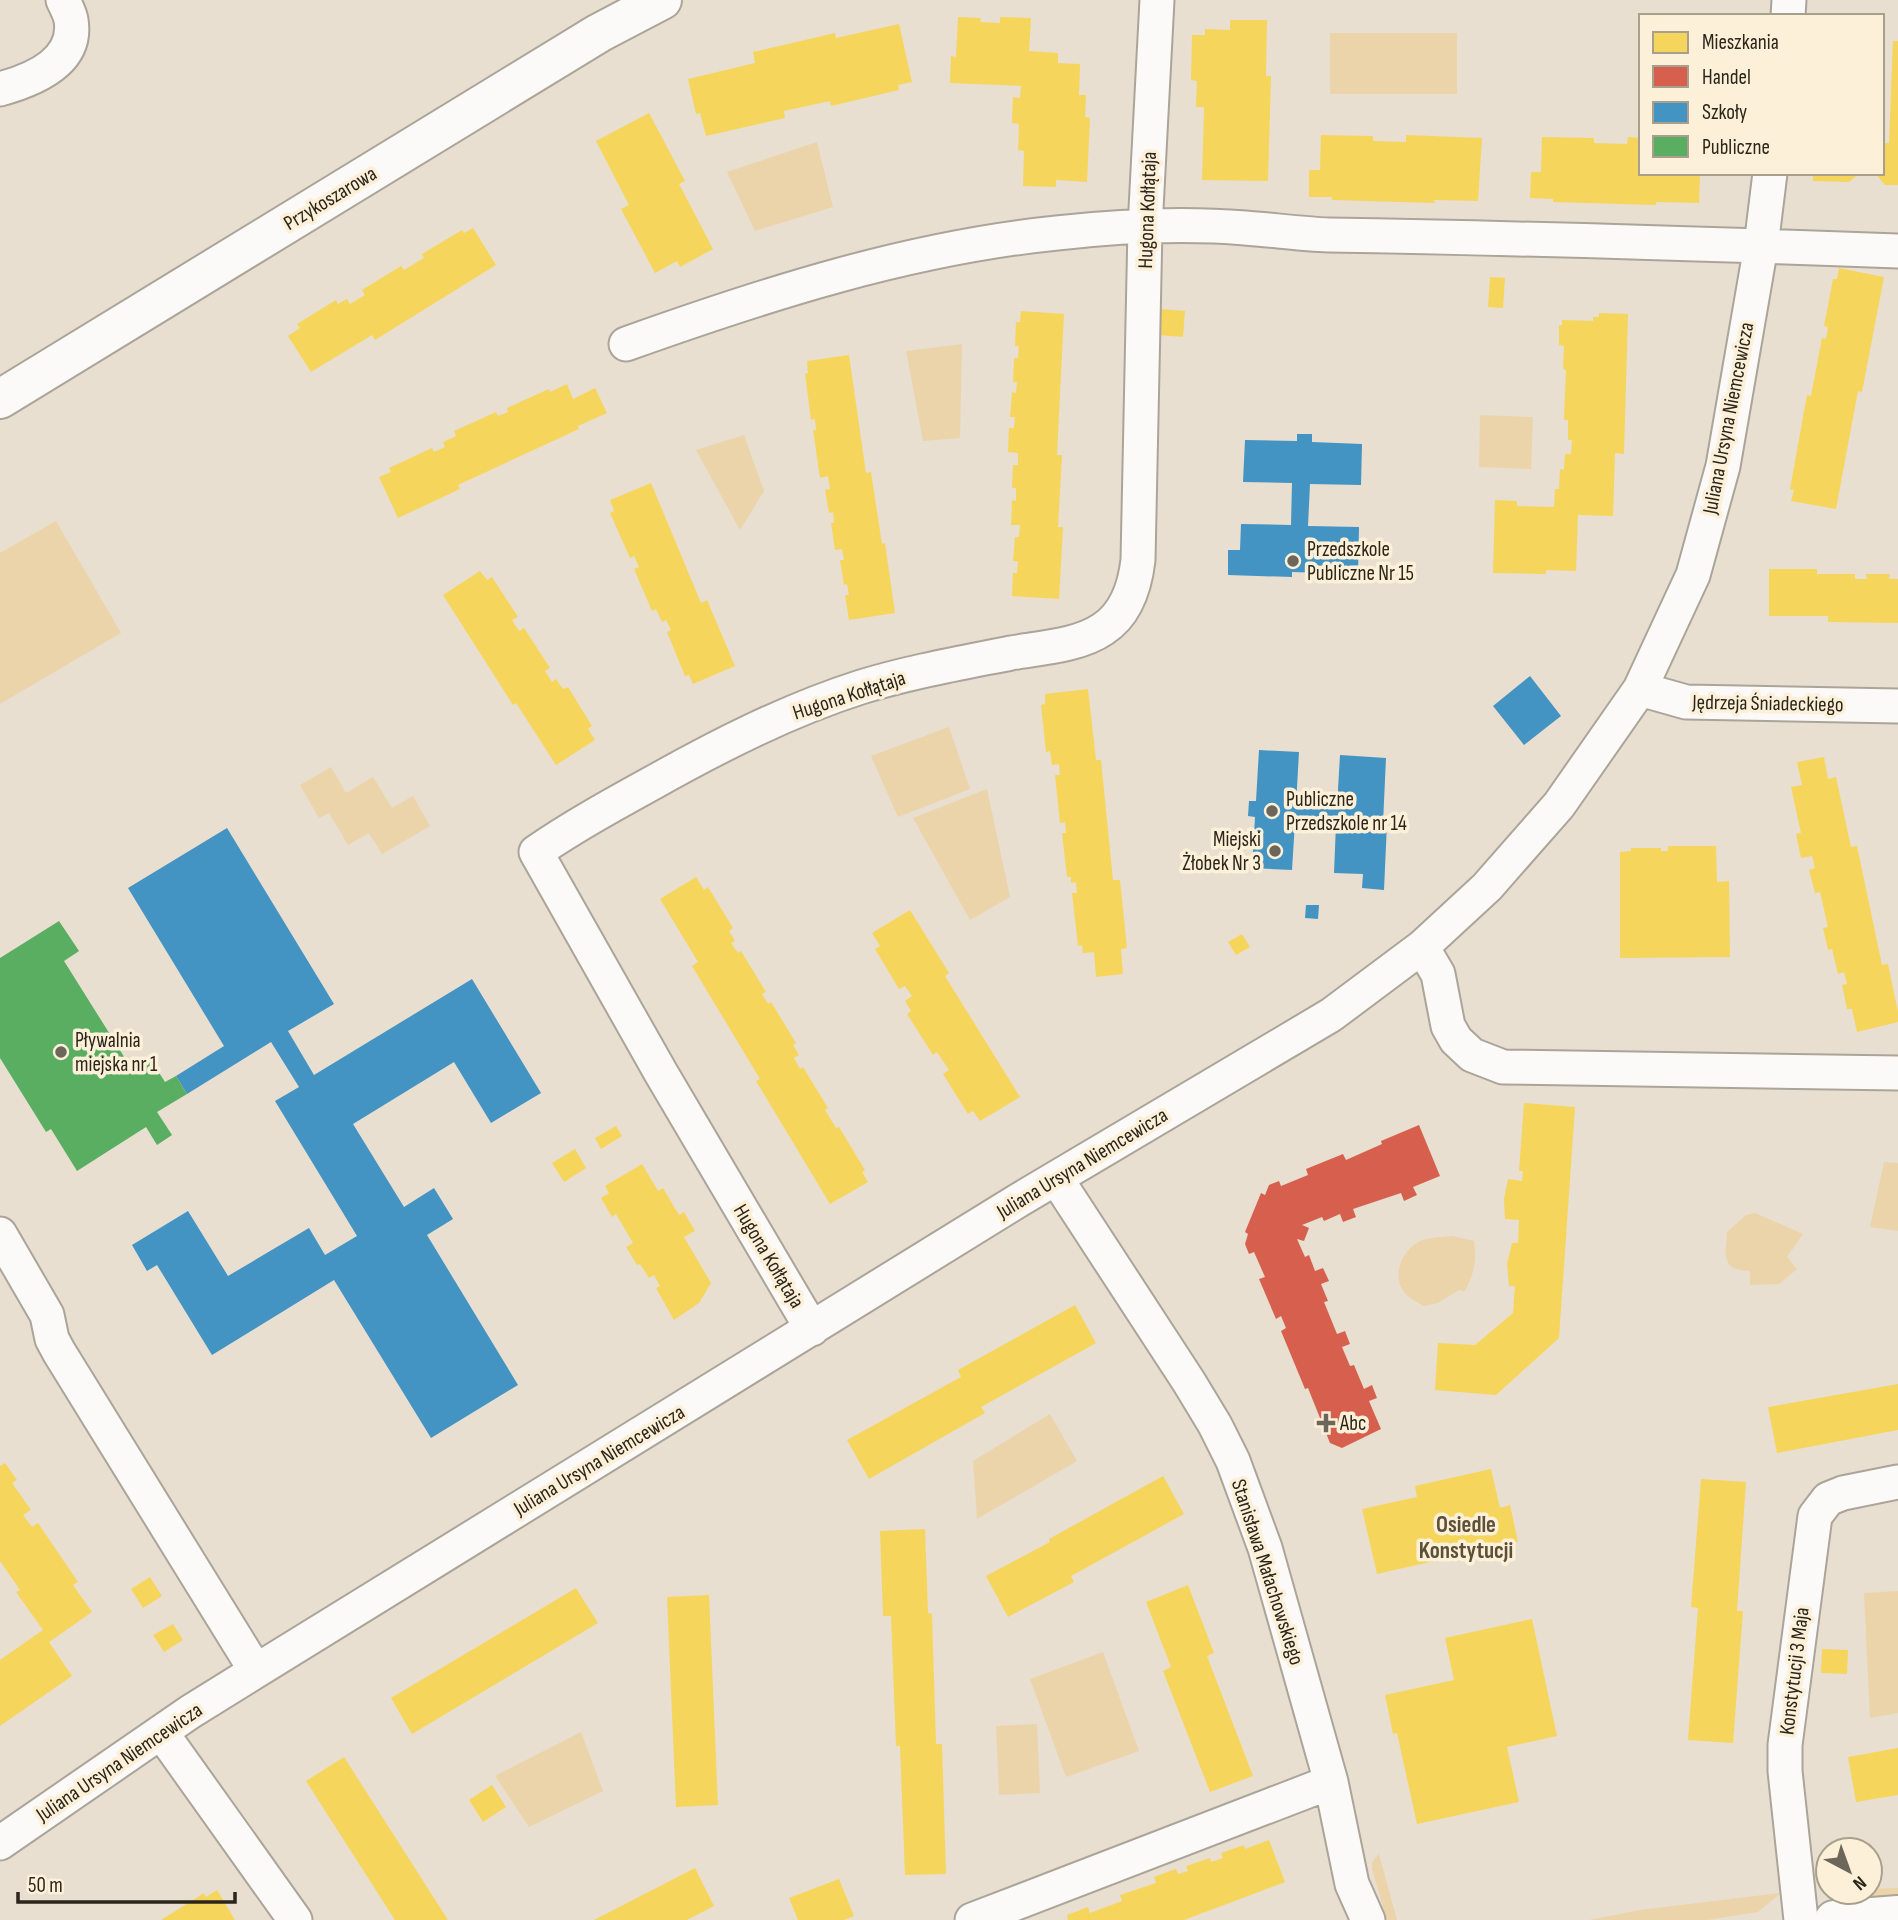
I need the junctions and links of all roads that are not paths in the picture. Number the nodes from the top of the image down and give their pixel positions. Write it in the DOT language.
graph roads {
  1 [pos="662,0"];
  2 [pos="1157,0"];
  3 [pos="67,10"];
  4 [pos="0,89"];
  5 [pos="1770,175"];
  6 [pos="1145,228"];
  7 [pos="1761,246"];
  8 [pos="1898,251"];
  9 [pos="626,344"];
  10 [pos="0,399"];
  11 [pos="1640,689"];
  12 [pos="1898,706"];
  13 [pos="1422,947"];
  14 [pos="1898,1073"];
  15 [pos="1056,1178"];
  16 [pos="0,1234"];
  17 [pos="812,1329"];
  18 [pos="1898,1482"];
  19 [pos="257,1671"];
  20 [pos="161,1732"];
  21 [pos="1331,1782"];
  22 [pos="0,1843"];
  23 [pos="1352,1884"];
  24 [pos="1898,1915"];
  25 [pos="295,1920"];
  26 [pos="972,1920"];
  27 [pos="1343,1920"];
  28 [pos="1368,1920"];
  29 [pos="1801,1920"];
  30 [pos="1834,1920"];
  1 -- 10 [label="street, Przykoszarowa"];
  2 -- 6 [label="street, Hugona Kołłątaja"];
  3 -- 4 [label="street"];
  5 -- 7 [label="street, Juliana Ursyna Niemcewicza"];
  6 -- 7 [label="street"];
  6 -- 9 [label="street"];
  6 -- 17 [label="street, Hugona Kołłątaja"];
  7 -- 8 [label="street"];
  7 -- 11 [label="street, Juliana Ursyna Niemcewicza"];
  11 -- 12 [label="street, Jędrzeja Śniadeckiego"];
  11 -- 13 [label="street, Juliana Ursyna Niemcewicza"];
  13 -- 14 [label="street"];
  13 -- 15 [label="street, Juliana Ursyna Niemcewicza"];
  15 -- 17 [label="street, Juliana Ursyna Niemcewicza"];
  15 -- 21 [label="street, Stanisława Małachowskiego"];
  16 -- 19 [label="street"];
  17 -- 19 [label="street, Juliana Ursyna Niemcewicza"];
  18 -- 29 [label="street, Konstytucji 3 Maja"];
  19 -- 20 [label="street, Juliana Ursyna Niemcewicza"];
  20 -- 22 [label="street, Juliana Ursyna Niemcewicza"];
  20 -- 25 [label="street"];
  21 -- 23 [label="street, Stanisława Małachowskiego"];
  21 -- 26 [label="street"];
  23 -- 27 [label="street, Stanisława Małachowskiego"];
  23 -- 28 [label="street, Stanisława Małachowskiego"];
  24 -- 30 [label="street"];
}
